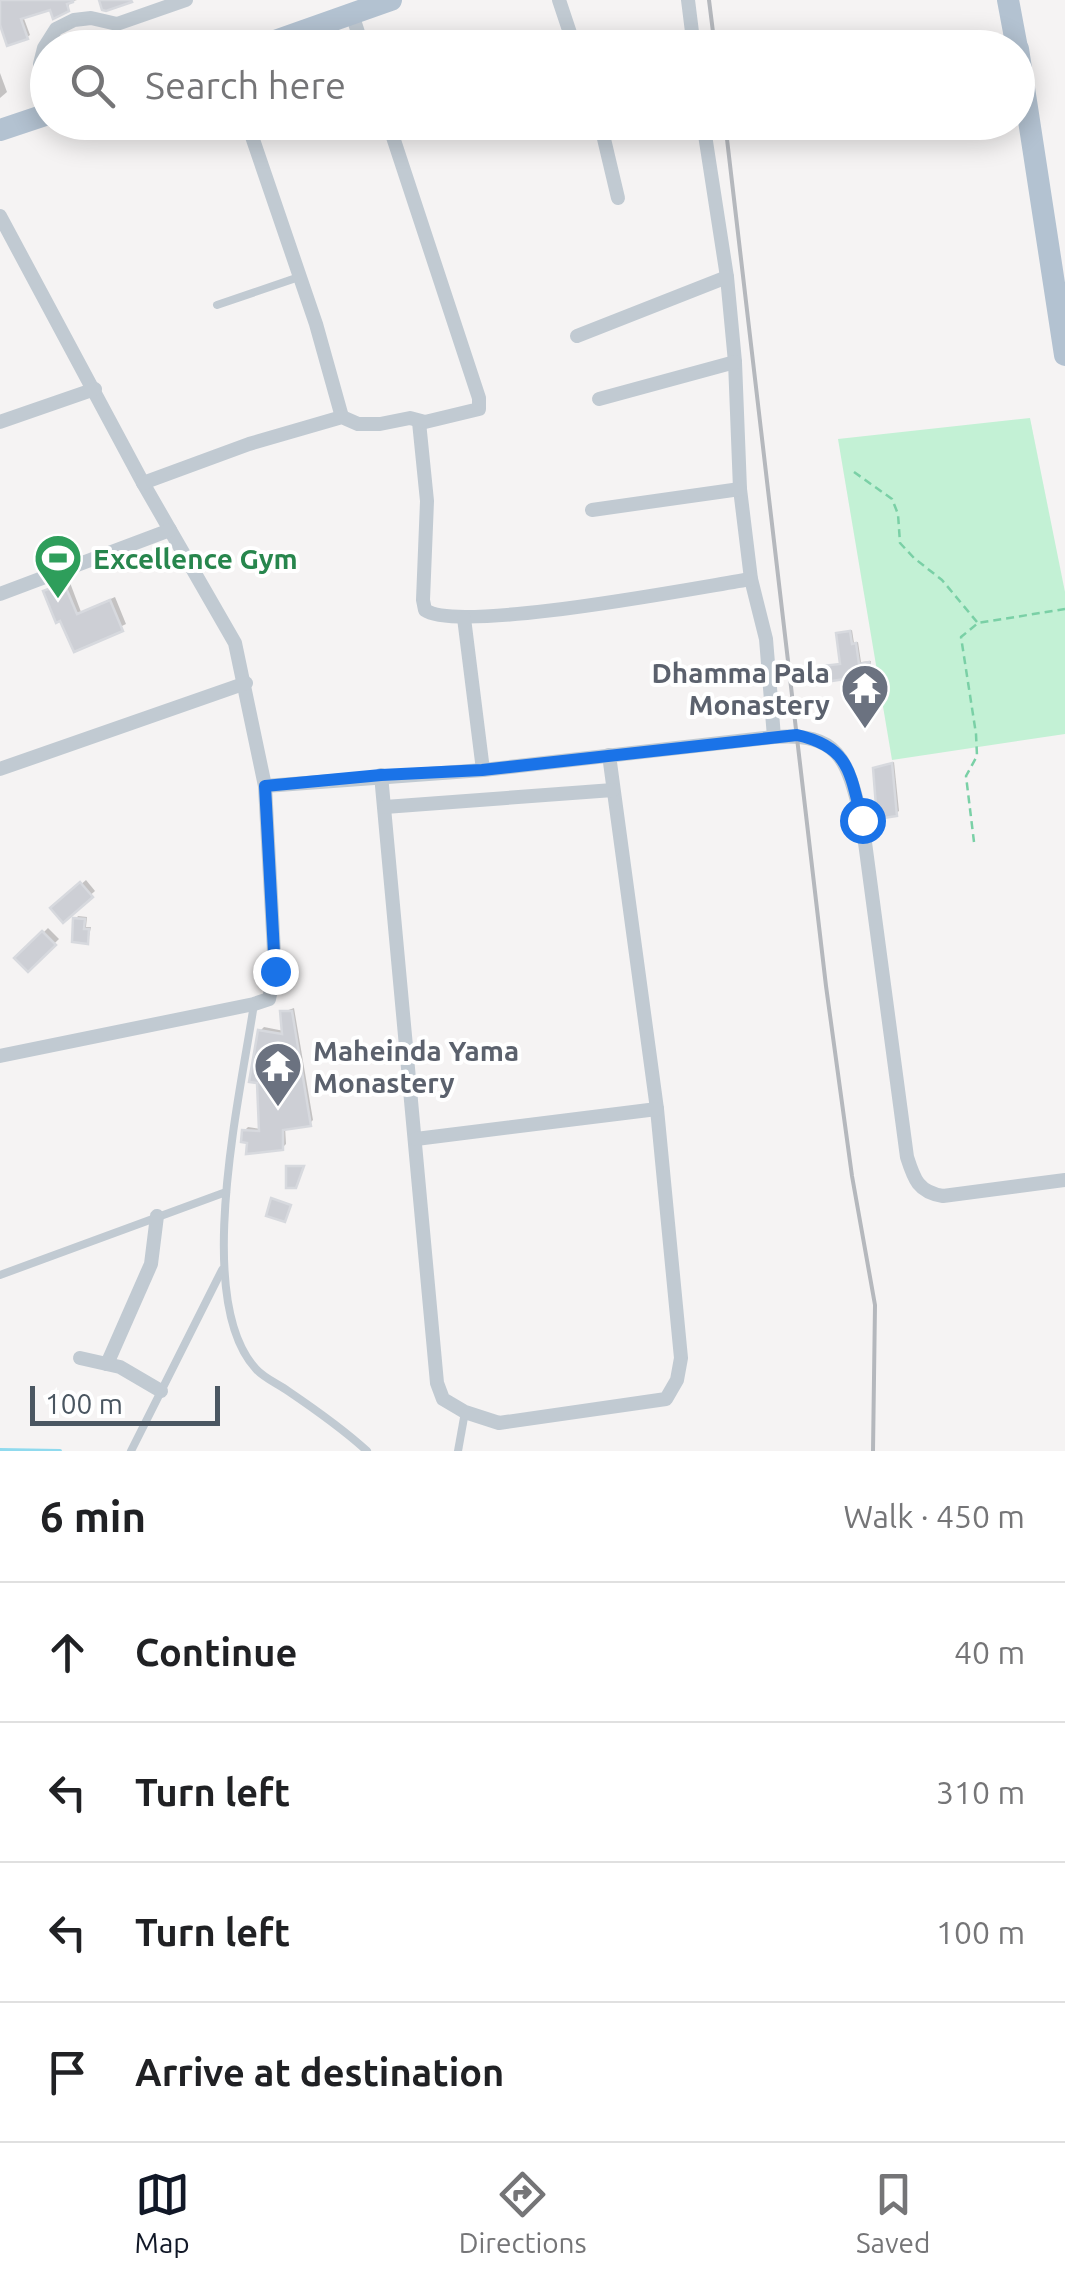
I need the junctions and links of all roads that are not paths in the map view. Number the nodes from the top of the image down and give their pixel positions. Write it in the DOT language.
graph roads {
  1 [pos="186,0"];
  2 [pos="392,0"];
  3 [pos="559,0"];
  4 [pos="688,0"];
  5 [pos="1008,0"];
  6 [pos="352,14"];
  7 [pos="55,30"];
  8 [pos="306,30"];
  9 [pos="357,30"];
  10 [pos="569,30"];
  11 [pos="692,30"];
  12 [pos="1014,30"];
  13 [pos="30,120"];
  14 [pos="0,130"];
  15 [pos="253,140"];
  16 [pos="394,140"];
  17 [pos="604,140"];
  18 [pos="706,140"];
  19 [pos="1031,140"];
  20 [pos="618,198"];
  21 [pos="0,216"];
  22 [pos="299,277"];
  23 [pos="727,277"];
  24 [pos="217,305"];
  25 [pos="577,336"];
  26 [pos="1065,355"];
  27 [pos="735,362"];
  28 [pos="95,388"];
  29 [pos="600,399"];
  30 [pos="342,417"];
  31 [pos="0,422"];
  32 [pos="419,422"];
  33 [pos="143,483"];
  34 [pos="740,489"];
  35 [pos="592,510"];
  36 [pos="170,530"];
  37 [pos="752,579"];
  38 [pos="0,594"];
  39 [pos="464,618"];
  40 [pos="246,683"];
  41 [pos="774,737"];
  42 [pos="609,755"];
  43 [pos="0,770"];
  44 [pos="482,770"];
  45 [pos="381,775"];
  46 [pos="265,786"];
  47 [pos="613,790"];
  48 [pos="385,807"];
  49 [pos="254,1004"];
  50 [pos="0,1056"];
  51 [pos="657,1109"];
  52 [pos="416,1139"];
  53 [pos="1065,1180"];
  54 [pos="226,1192"];
  55 [pos="158,1216"];
  56 [pos="222,1270"];
  57 [pos="0,1275"];
  58 [pos="80,1358"];
  59 [pos="107,1364"];
  60 [pos="161,1391"];
  61 [pos="464,1412"];
  62 [pos="130,1451"];
  63 [pos="367,1451"];
  64 [pos="458,1451"];
  1 -- 7 [label="street"];
  2 -- 6 [label="main road"];
  3 -- 10 [label="street"];
  4 -- 11 [label="street"];
  5 -- 12 [label="main road"];
  6 -- 8 [label="main road"];
  6 -- 9 [label="street"];
  13 -- 14 [label="main road"];
  15 -- 22 [label="street"];
  16 -- 32 [label="street"];
  17 -- 20 [label="street"];
  18 -- 23 [label="street"];
  19 -- 26 [label="main road"];
  21 -- 28 [label="street"];
  22 -- 24 [label="lane"];
  22 -- 30 [label="street"];
  23 -- 25 [label="street"];
  23 -- 27 [label="street"];
  27 -- 29 [label="street"];
  27 -- 34 [label="street"];
  28 -- 31 [label="street"];
  28 -- 33 [label="street"];
  30 -- 32 [label="street"];
  30 -- 33 [label="street"];
  32 -- 39 [label="street"];
  33 -- 36 [label="street"];
  34 -- 35 [label="street"];
  34 -- 37 [label="street"];
  36 -- 38 [label="street"];
  36 -- 40 [label="street"];
  37 -- 39 [label="street"];
  37 -- 41 [label="street"];
  39 -- 44 [label="street"];
  40 -- 43 [label="street"];
  40 -- 46 [label="street"];
  41 -- 42 [label="street"];
  41 -- 53 [label="street"];
  42 -- 44 [label="street"];
  42 -- 47 [label="street"];
  44 -- 45 [label="street"];
  45 -- 46 [label="street"];
  45 -- 48 [label="street"];
  46 -- 49 [label="street"];
  47 -- 48 [label="street"];
  47 -- 51 [label="street"];
  48 -- 52 [label="street"];
  49 -- 50 [label="street"];
  49 -- 54 [label="lane"];
  51 -- 52 [label="street"];
  51 -- 61 [label="street"];
  52 -- 61 [label="street"];
  54 -- 55 [label="lane"];
  54 -- 56 [label="lane"];
  55 -- 57 [label="lane"];
  55 -- 59 [label="street"];
  56 -- 60 [label="lane"];
  56 -- 63 [label="lane"];
  58 -- 59 [label="street"];
  59 -- 60 [label="street"];
  60 -- 62 [label="lane"];
  61 -- 64 [label="lane"];
}
